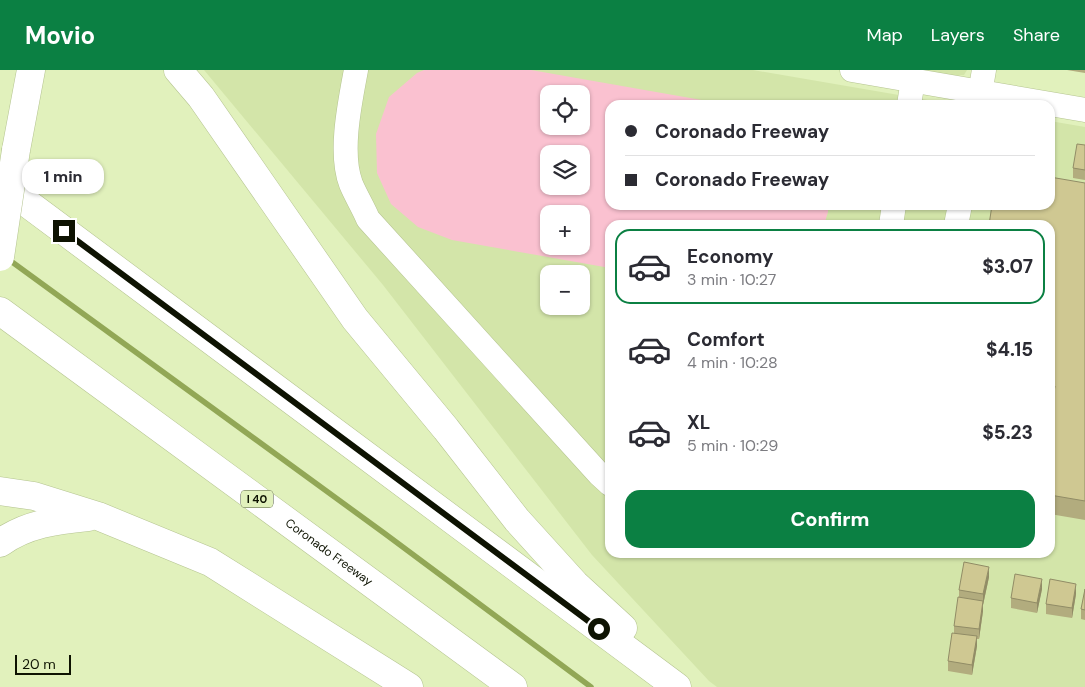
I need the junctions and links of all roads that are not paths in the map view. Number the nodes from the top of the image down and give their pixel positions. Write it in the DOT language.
graph roads {
  1 [pos="31,70"];
  2 [pos="178,70"];
  3 [pos="356,70"];
  4 [pos="857,70"];
  5 [pos="913,80"];
  6 [pos="981,89"];
  7 [pos="910,100"];
  8 [pos="1035,100"];
  9 [pos="1055,104"];
  10 [pos="1085,110"];
  11 [pos="0,183"];
  12 [pos="0,257"];
  13 [pos="0,311"];
  14 [pos="605,479"];
  15 [pos="0,491"];
  16 [pos="98,516"];
  17 [pos="0,542"];
  18 [pos="409,687"];
  19 [pos="513,687"];
  20 [pos="677,687"];
  21 [pos="690,687"];
  1 -- 12 [label="main road, bridge"];
  2 -- 21 [label="main road"];
  3 -- 14 [label="street"];
  4 -- 5 [label="street"];
  5 -- 6 [label="street"];
  5 -- 7 [label="street"];
  6 -- 8 [label="street"];
  9 -- 10 [label="street"];
  11 -- 20 [label="main road"];
  13 -- 19 [label="main road, Coronado Freeway / I 40"];
  15 -- 16 [label="main road"];
  16 -- 17 [label="main road"];
  16 -- 18 [label="main road"];
}
